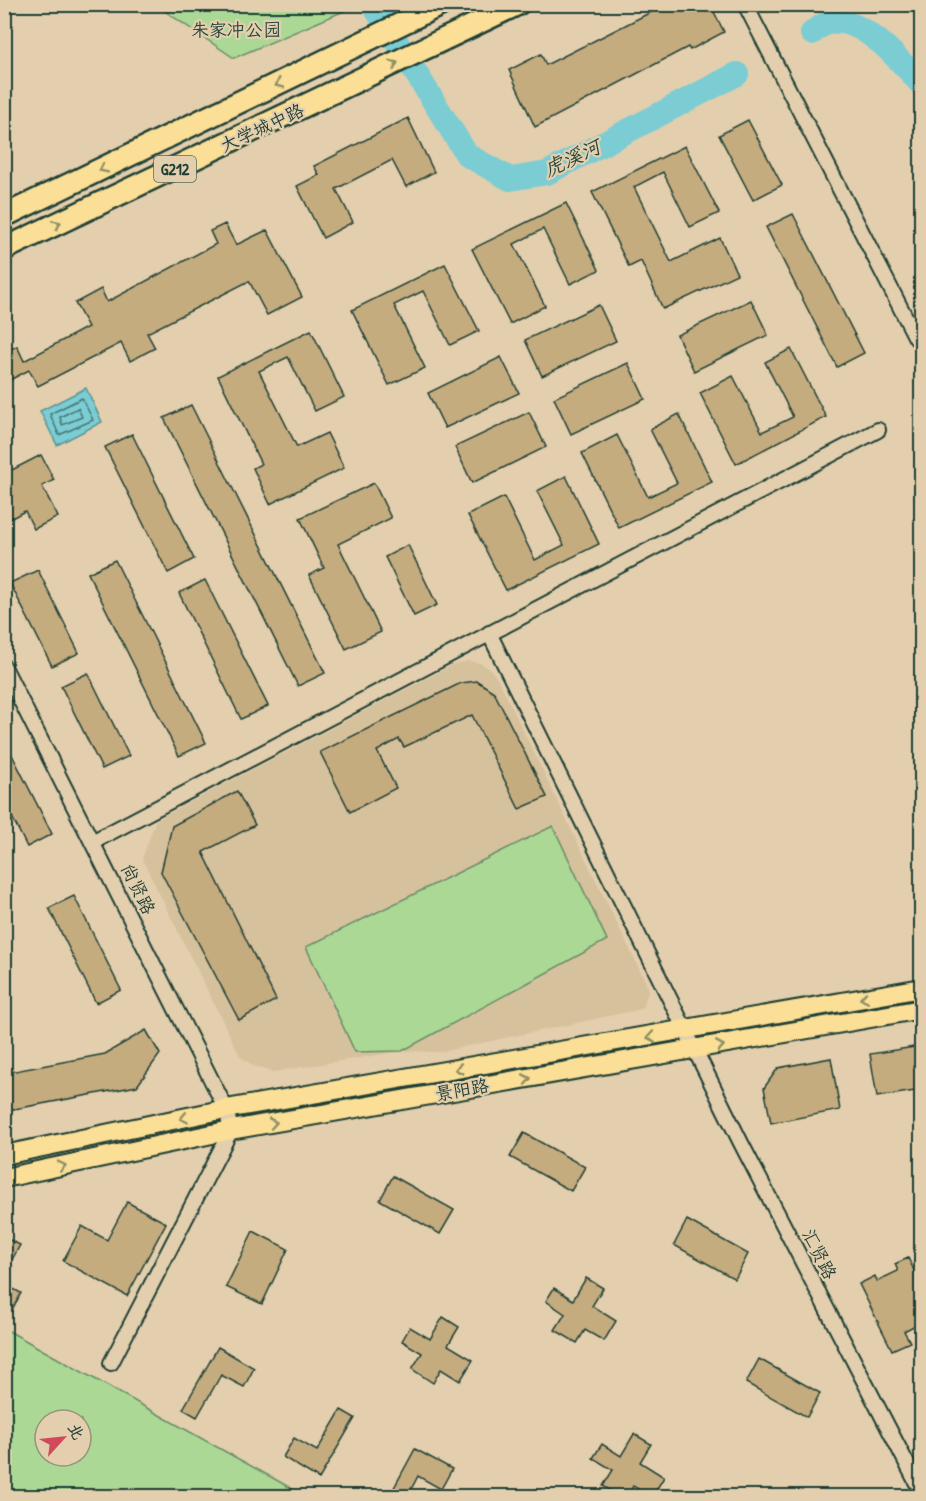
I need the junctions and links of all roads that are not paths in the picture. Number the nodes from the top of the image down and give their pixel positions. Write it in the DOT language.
graph roads {
  1 [pos="518,4"];
  2 [pos="745,4"];
  3 [pos="436,8"];
  4 [pos="4,216"];
  5 [pos="4,249"];
  6 [pos="916,338"];
  7 [pos="878,430"];
  8 [pos="489,633"];
  9 [pos="4,667"];
  10 [pos="94,841"];
  11 [pos="921,988"];
  12 [pos="921,1009"];
  13 [pos="685,1031"];
  14 [pos="695,1050"];
  15 [pos="226,1109"];
  16 [pos="231,1130"];
  17 [pos="4,1155"];
  18 [pos="4,1178"];
  19 [pos="111,1363"];
  20 [pos="921,1493"];
  5 -- 1 [label="highway, 大学城中路 / G212, one-way"];
  2 -- 6 [label="street"];
  3 -- 4 [label="highway, 大学城中路 / G212, one-way"];
  7 -- 8 [label="street"];
  8 -- 10 [label="street"];
  8 -- 13 [label="street, 汇贤路"];
  9 -- 10 [label="street, 尚贤路"];
  10 -- 15 [label="street, 尚贤路"];
  11 -- 13 [label="main road, 景阳路, one-way"];
  14 -- 12 [label="main road, 景阳路, one-way"];
  13 -- 14 [label="street, 汇贤路"];
  13 -- 15 [label="main road, 景阳路, one-way"];
  16 -- 14 [label="main road, 景阳路, one-way"];
  14 -- 20 [label="street, 汇贤路"];
  15 -- 16 [label="street, 尚贤路"];
  15 -- 17 [label="main road, 景阳路, one-way"];
  18 -- 16 [label="main road, 景阳路, one-way"];
  16 -- 19 [label="street"];
}
